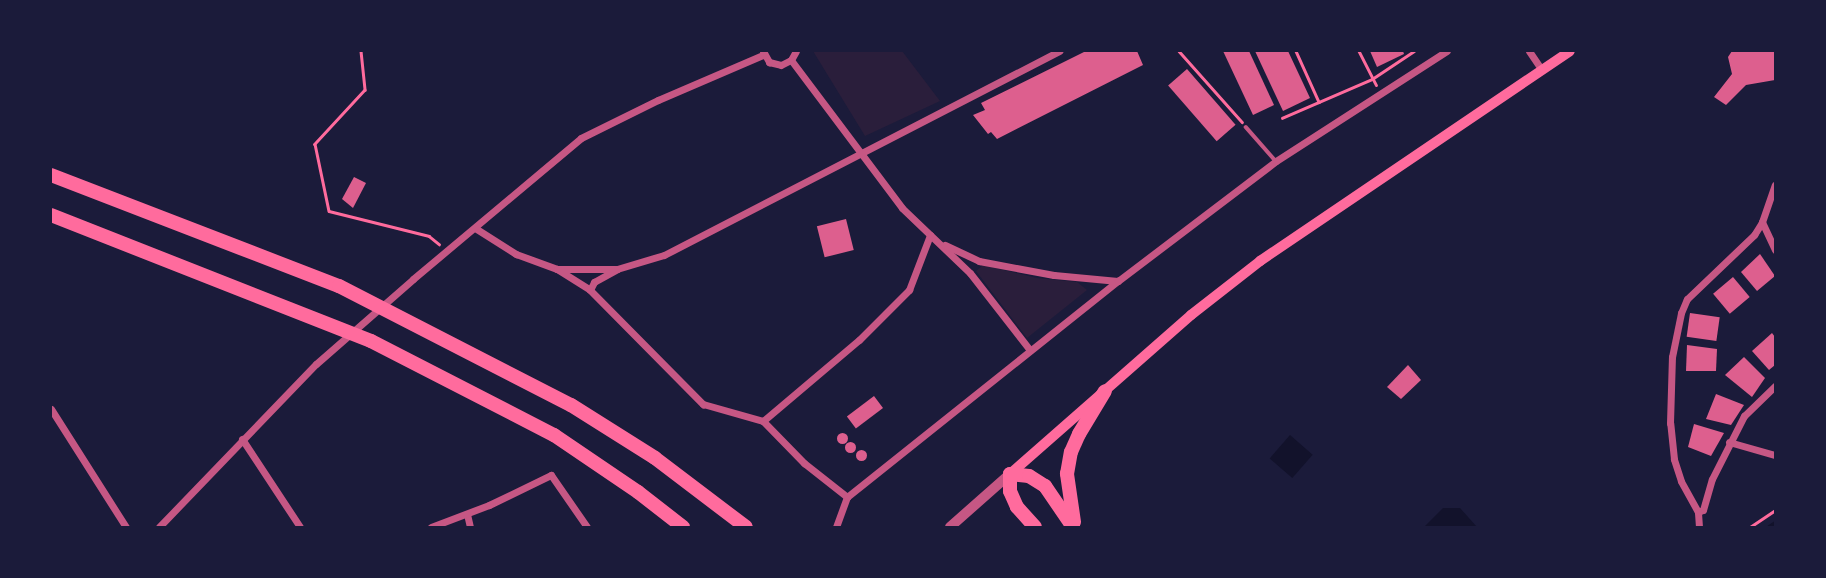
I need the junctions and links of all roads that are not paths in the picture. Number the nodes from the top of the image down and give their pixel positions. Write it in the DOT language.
graph roads {
  1 [pos="796,51"];
  2 [pos="1060,51"];
  3 [pos="1447,51"];
  4 [pos="1529,51"];
  5 [pos="1570,51"];
  6 [pos="763,53"];
  7 [pos="790,60"];
  8 [pos="1542,70"];
  9 [pos="1246,127"];
  10 [pos="859,154"];
  11 [pos="1276,161"];
  12 [pos="51,175"];
  13 [pos="1775,185"];
  14 [pos="51,215"];
  15 [pos="1762,222"];
  16 [pos="475,228"];
  17 [pos="930,234"];
  18 [pos="939,242"];
  19 [pos="1775,250"];
  20 [pos="979,261"];
  21 [pos="557,269"];
  22 [pos="617,269"];
  23 [pos="970,273"];
  24 [pos="1118,281"];
  25 [pos="590,290"];
  26 [pos="1030,351"];
  27 [pos="1775,386"];
  28 [pos="1105,391"];
  29 [pos="51,409"];
  30 [pos="763,421"];
  31 [pos="242,439"];
  32 [pos="1729,442"];
  33 [pos="1775,455"];
  34 [pos="1010,474"];
  35 [pos="847,497"];
  36 [pos="1698,512"];
  37 [pos="467,514"];
  38 [pos="744,526"];
  39 [pos="126,527"];
  40 [pos="159,527"];
  41 [pos="300,527"];
  42 [pos="430,527"];
  43 [pos="470,527"];
  44 [pos="587,527"];
  45 [pos="683,527"];
  46 [pos="836,527"];
  47 [pos="950,527"];
  48 [pos="1035,527"];
  49 [pos="1074,527"];
  50 [pos="1699,527"];
  1 -- 7 [label="street"];
  2 -- 10 [label="street"];
  3 -- 11 [label="street"];
  4 -- 8 [label="street"];
  5 -- 8 [label="main road"];
  6 -- 7 [label="street"];
  6 -- 16 [label="street"];
  7 -- 10 [label="street"];
  8 -- 28 [label="main road"];
  9 -- 11 [label="lane"];
  10 -- 17 [label="street"];
  10 -- 22 [label="street"];
  11 -- 24 [label="street"];
  12 -- 38 [label="highway"];
  13 -- 15 [label="street"];
  14 -- 45 [label="highway"];
  15 -- 19 [label="street"];
  15 -- 36 [label="street"];
  16 -- 21 [label="street"];
  16 -- 31 [label="street"];
  17 -- 18 [label="street"];
  17 -- 30 [label="street"];
  18 -- 20 [label="street"];
  18 -- 23 [label="street"];
  20 -- 23 [label="street"];
  20 -- 24 [label="street"];
  21 -- 22 [label="street"];
  21 -- 25 [label="street"];
  22 -- 25 [label="street"];
  23 -- 26 [label="street"];
  24 -- 26 [label="street"];
  25 -- 30 [label="street"];
  26 -- 35 [label="street"];
  27 -- 32 [label="street"];
  28 -- 34 [label="main road"];
  28 -- 49 [label="highway"];
  29 -- 39 [label="street"];
  30 -- 35 [label="street"];
  31 -- 40 [label="street"];
  31 -- 41 [label="street"];
  32 -- 33 [label="street"];
  32 -- 36 [label="street"];
  34 -- 47 [label="street"];
  34 -- 48 [label="highway"];
  34 -- 49 [label="highway"];
  35 -- 46 [label="street"];
  36 -- 50 [label="street"];
  37 -- 42 [label="street"];
  37 -- 43 [label="street"];
  37 -- 44 [label="street"];
}
